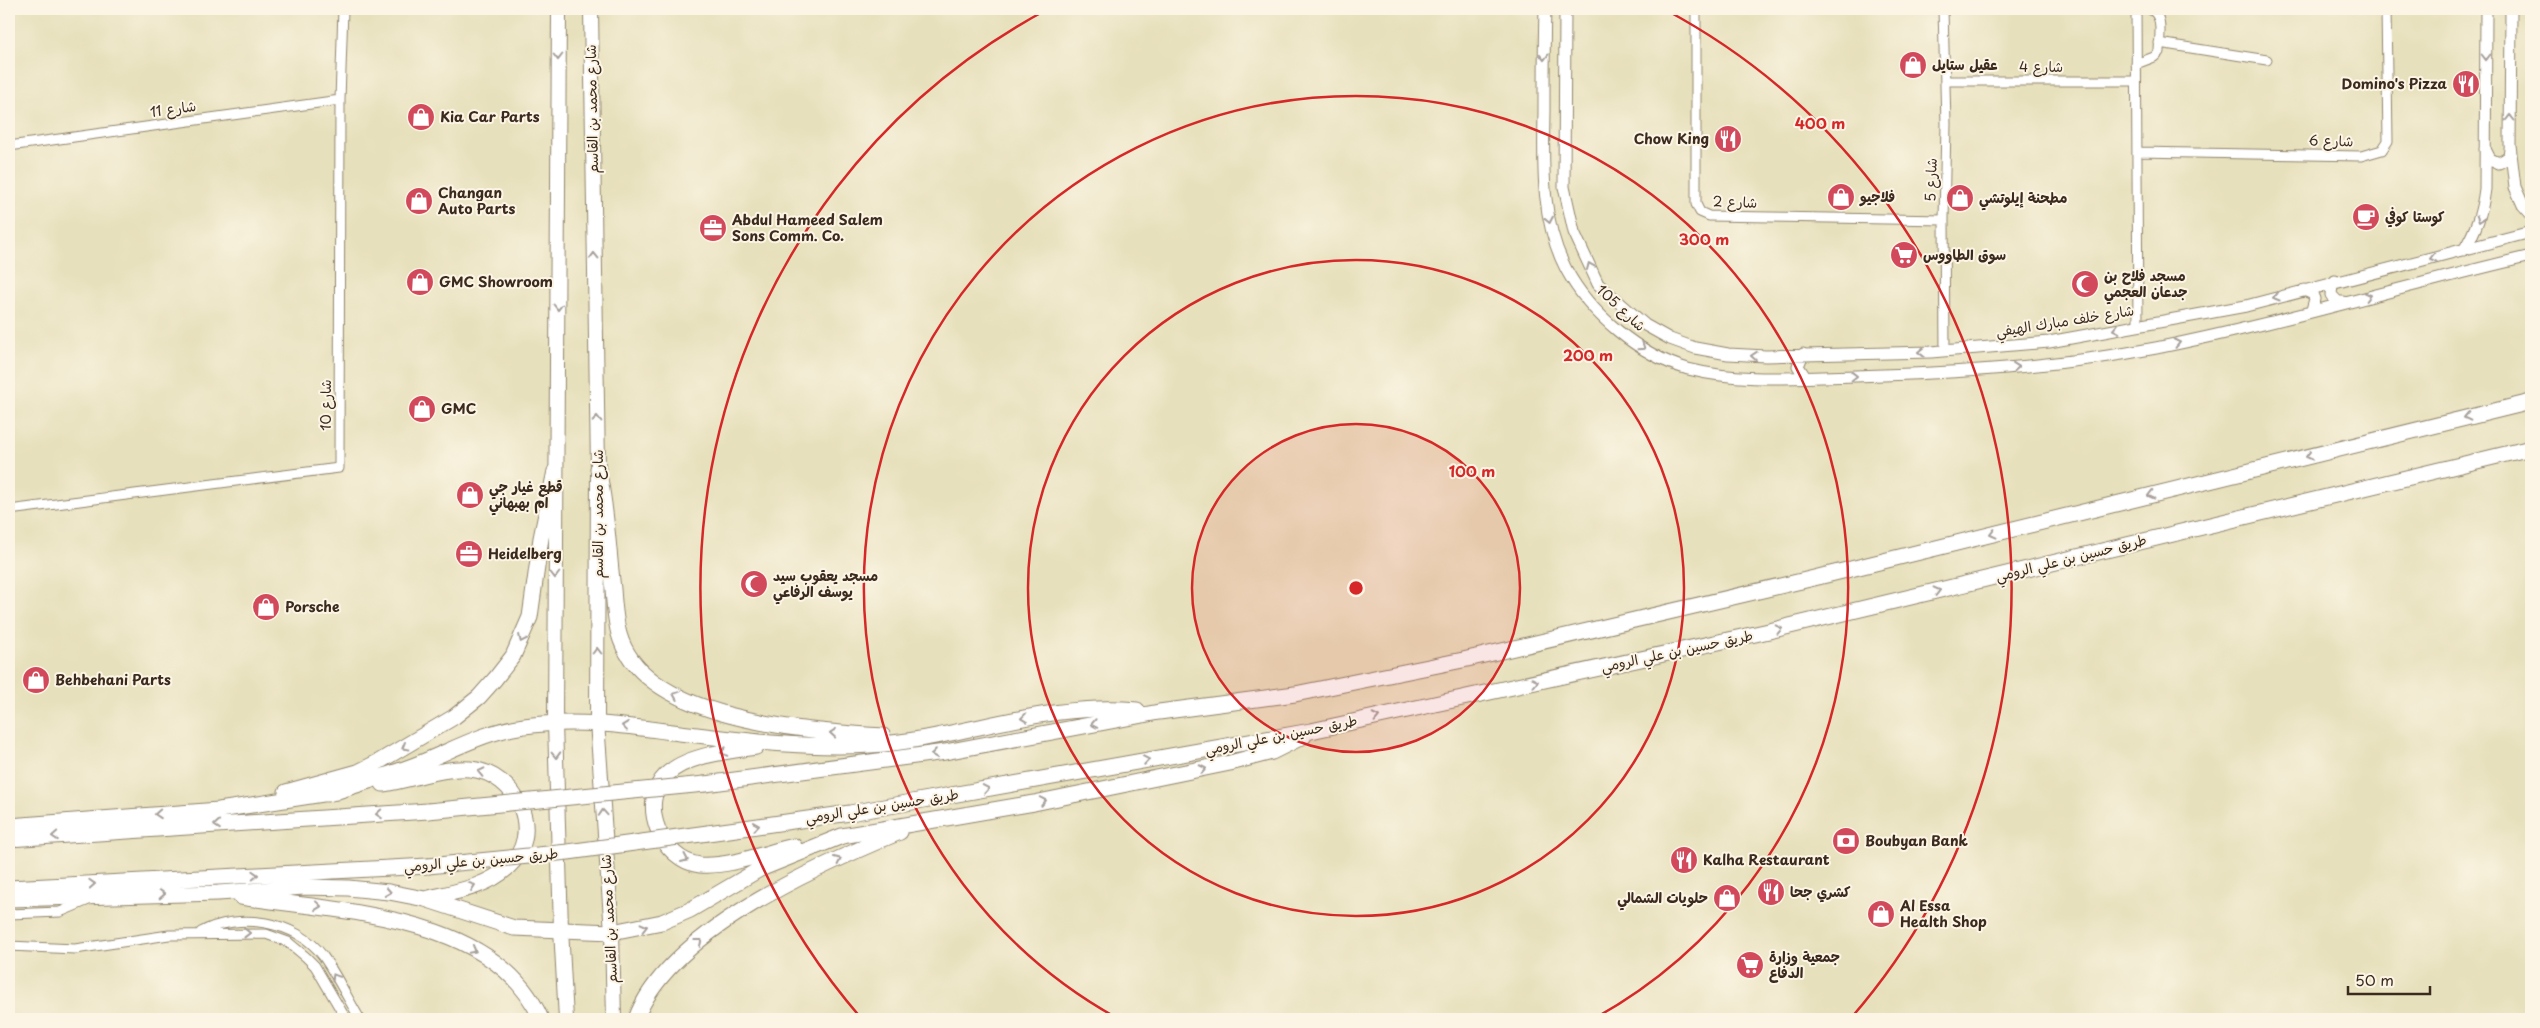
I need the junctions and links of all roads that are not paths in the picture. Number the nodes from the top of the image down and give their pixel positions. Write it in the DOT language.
graph roads {
  1 [pos="343,9"];
  2 [pos="559,9"];
  3 [pos="590,9"];
  4 [pos="600,9"];
  5 [pos="1545,9"];
  6 [pos="1565,9"];
  7 [pos="1696,9"];
  8 [pos="1943,9"];
  9 [pos="2136,9"];
  10 [pos="2148,9"];
  11 [pos="2386,9"];
  12 [pos="2486,9"];
  13 [pos="2511,9"];
  14 [pos="2159,43"];
  15 [pos="2267,60"];
  16 [pos="2136,64"];
  17 [pos="1945,81"];
  18 [pos="2136,81"];
  19 [pos="340,100"];
  20 [pos="2510,145"];
  21 [pos="9,146"];
  22 [pos="2485,149"];
  23 [pos="1544,151"];
  24 [pos="1563,151"];
  25 [pos="2136,152"];
  26 [pos="592,153"];
  27 [pos="2531,214"];
  28 [pos="1944,220"];
  29 [pos="2531,232"];
  30 [pos="2464,250"];
  31 [pos="2531,256"];
  32 [pos="2335,281"];
  33 [pos="2304,290"];
  34 [pos="2344,302"];
  35 [pos="2312,310"];
  36 [pos="2138,325"];
  37 [pos="1946,351"];
  38 [pos="1803,354"];
  39 [pos="1805,377"];
  40 [pos="2531,400"];
  41 [pos="2531,448"];
  42 [pos="598,469"];
  43 [pos="555,471"];
  44 [pos="9,510"];
  45 [pos="1159,712"];
  46 [pos="597,722"];
  47 [pos="555,723"];
  48 [pos="1311,731"];
  49 [pos="917,738"];
  50 [pos="772,744"];
  51 [pos="328,794"];
  52 [pos="219,810"];
  53 [pos="926,821"];
  54 [pos="9,826"];
  55 [pos="842,836"];
  56 [pos="9,839"];
  57 [pos="9,888"];
  58 [pos="218,893"];
  59 [pos="94,897"];
  60 [pos="9,898"];
  61 [pos="425,900"];
  62 [pos="9,914"];
  63 [pos="561,929"];
  64 [pos="612,932"];
  65 [pos="198,933"];
  66 [pos="9,946"];
  67 [pos="346,1019"];
  68 [pos="360,1019"];
  69 [pos="541,1019"];
  70 [pos="566,1019"];
  71 [pos="614,1019"];
  72 [pos="636,1019"];
  1 -- 19 [label="street, شارع 10"];
  2 -- 43 [label="main road, one-way"];
  3 -- 26 [label="main road, شارع محمد بن القاسم"];
  4 -- 26 [label="main road"];
  5 -- 23 [label="street, شارع 105, one-way"];
  6 -- 24 [label="street, شارع 105"];
  7 -- 28 [label="street, شارع 2"];
  8 -- 17 [label="street, شارع 5"];
  9 -- 16 [label="street"];
  10 -- 14 [label="street"];
  11 -- 25 [label="street, شارع 6"];
  12 -- 22 [label="street, one-way"];
  20 -- 13 [label="street, one-way"];
  14 -- 15 [label="street"];
  14 -- 16 [label="street"];
  16 -- 18 [label="street"];
  17 -- 18 [label="street, شارع 4"];
  17 -- 28 [label="street, شارع 5"];
  18 -- 25 [label="street"];
  19 -- 21 [label="street, شارع 11"];
  19 -- 44 [label="street, شارع 10"];
  20 -- 22 [label="street"];
  20 -- 27 [label="street"];
  22 -- 30 [label="street, one-way"];
  23 -- 24 [label="street"];
  23 -- 39 [label="street, شارع 105, one-way"];
  38 -- 24 [label="street, شارع 105, one-way"];
  25 -- 36 [label="street"];
  42 -- 26 [label="main road, شارع محمد بن القاسم, one-way"];
  28 -- 37 [label="street, شارع 5"];
  29 -- 30 [label="street, شارع خلف مبارك الهيفي"];
  30 -- 32 [label="street, شارع خلف مبارك الهيفي, one-way"];
  34 -- 31 [label="street, one-way"];
  32 -- 33 [label="street, شارع خلف مبارك الهيفي"];
  32 -- 34 [label="street"];
  33 -- 35 [label="street"];
  33 -- 36 [label="street, شارع خلف مبارك الهيفي, one-way"];
  34 -- 35 [label="street"];
  39 -- 35 [label="street, one-way"];
  36 -- 37 [label="street, شارع خلف مبارك الهيفي, one-way"];
  37 -- 38 [label="street, شارع خلف مبارك الهيفي, one-way"];
  38 -- 39 [label="street"];
  40 -- 45 [label="highway, one-way"];
  48 -- 41 [label="highway, طريق حسين بن علي الرومي, one-way"];
  46 -- 42 [label="main road, شارع محمد بن القاسم, one-way"];
  49 -- 42 [label="highway, one-way"];
  43 -- 47 [label="main road, one-way"];
  43 -- 52 [label="highway, one-way"];
  45 -- 49 [label="highway, one-way"];
  45 -- 56 [label="highway, one-way, bridge"];
  46 -- 47 [label="highway"];
  50 -- 46 [label="highway, one-way"];
  64 -- 46 [label="main road, شارع محمد بن القاسم, one-way"];
  47 -- 51 [label="highway"];
  47 -- 63 [label="main road, one-way"];
  53 -- 48 [label="highway, one-way"];
  57 -- 48 [label="highway, طريق حسين بن علي الرومي, one-way, bridge"];
  49 -- 50 [label="highway"];
  50 -- 55 [label="highway, one-way"];
  51 -- 52 [label="highway"];
  61 -- 51 [label="highway, one-way"];
  52 -- 54 [label="highway, one-way"];
  53 -- 55 [label="highway"];
  72 -- 53 [label="highway, one-way"];
  64 -- 55 [label="highway, one-way"];
  59 -- 58 [label="highway, one-way"];
  58 -- 61 [label="highway, one-way"];
  58 -- 69 [label="highway, one-way"];
  59 -- 60 [label="highway"];
  59 -- 62 [label="street"];
  61 -- 63 [label="highway"];
  63 -- 64 [label="highway"];
  63 -- 70 [label="main road"];
  64 -- 71 [label="main road, شارع محمد بن القاسم"];
  65 -- 66 [label="street"];
  65 -- 67 [label="street, one-way"];
  68 -- 65 [label="street, one-way"];
}
